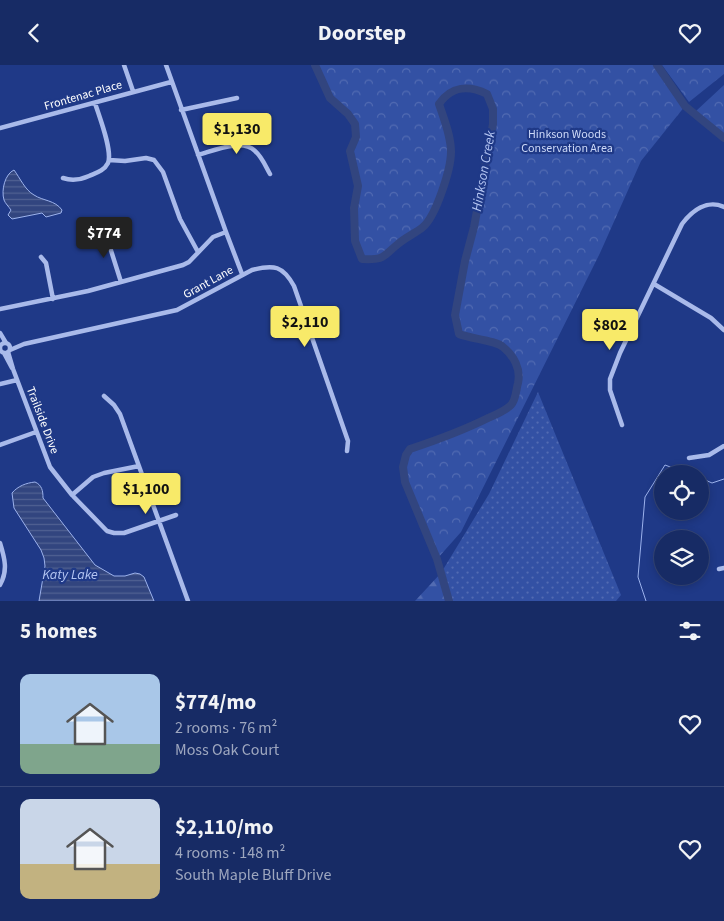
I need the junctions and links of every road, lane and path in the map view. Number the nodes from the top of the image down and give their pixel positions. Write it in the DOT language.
graph roads {
  1 [pos="124,65"];
  2 [pos="166,65"];
  3 [pos="171,82"];
  4 [pos="133,91"];
  5 [pos="237,98"];
  6 [pos="95,103"];
  7 [pos="181,110"];
  8 [pos="0,128"];
  9 [pos="198,155"];
  10 [pos="109,161"];
  11 [pos="270,175"];
  12 [pos="63,178"];
  13 [pos="724,207"];
  14 [pos="226,232"];
  15 [pos="109,235"];
  16 [pos="198,252"];
  17 [pos="41,257"];
  18 [pos="242,275"];
  19 [pos="122,282"];
  20 [pos="654,284"];
  21 [pos="53,299"];
  22 [pos="0,309"];
  23 [pos="724,330"];
  24 [pos="0,335"];
  25 [pos="4,348"];
  26 [pos="18,380"];
  27 [pos="0,384"];
  28 [pos="104,395"];
  29 [pos="622,425"];
  30 [pos="36,432"];
  31 [pos="0,445"];
  32 [pos="724,446"];
  33 [pos="347,451"];
  34 [pos="689,458"];
  35 [pos="139,466"];
  36 [pos="72,495"];
  37 [pos="176,515"];
  38 [pos="158,521"];
  39 [pos="0,543"];
  40 [pos="0,585"];
  41 [pos="188,601"];
  1 -- 4 [label="street"];
  2 -- 3 [label="street, Grant Lane"];
  3 -- 4 [label="street, Frontenac Place"];
  3 -- 7 [label="street, Grant Lane"];
  4 -- 6 [label="street, Frontenac Place"];
  5 -- 7 [label="street"];
  6 -- 8 [label="street, Frontenac Place"];
  6 -- 10 [label="street"];
  7 -- 9 [label="street, Grant Lane"];
  9 -- 11 [label="street"];
  9 -- 14 [label="street, Grant Lane"];
  10 -- 12 [label="street"];
  10 -- 16 [label="street"];
  13 -- 20 [label="street"];
  14 -- 16 [label="street"];
  14 -- 18 [label="street, Grant Lane"];
  15 -- 19 [label="street"];
  16 -- 19 [label="street"];
  17 -- 21 [label="street"];
  18 -- 25 [label="street, Grant Lane"];
  18 -- 33 [label="street"];
  19 -- 21 [label="street"];
  20 -- 23 [label="street"];
  20 -- 29 [label="street"];
  21 -- 22 [label="street"];
  24 -- 25 [label="street, Trailside Drive"];
  25 -- 26 [label="street, Trailside Drive"];
  26 -- 27 [label="street"];
  26 -- 30 [label="street, Trailside Drive"];
  28 -- 35 [label="street"];
  30 -- 31 [label="street"];
  30 -- 36 [label="street, Trailside Drive"];
  32 -- 34 [label="street"];
  35 -- 36 [label="street"];
  35 -- 38 [label="street"];
  36 -- 38 [label="street, Trailside Drive"];
  37 -- 38 [label="street"];
  38 -- 41 [label="street"];
  39 -- 40 [label="street"];
}
